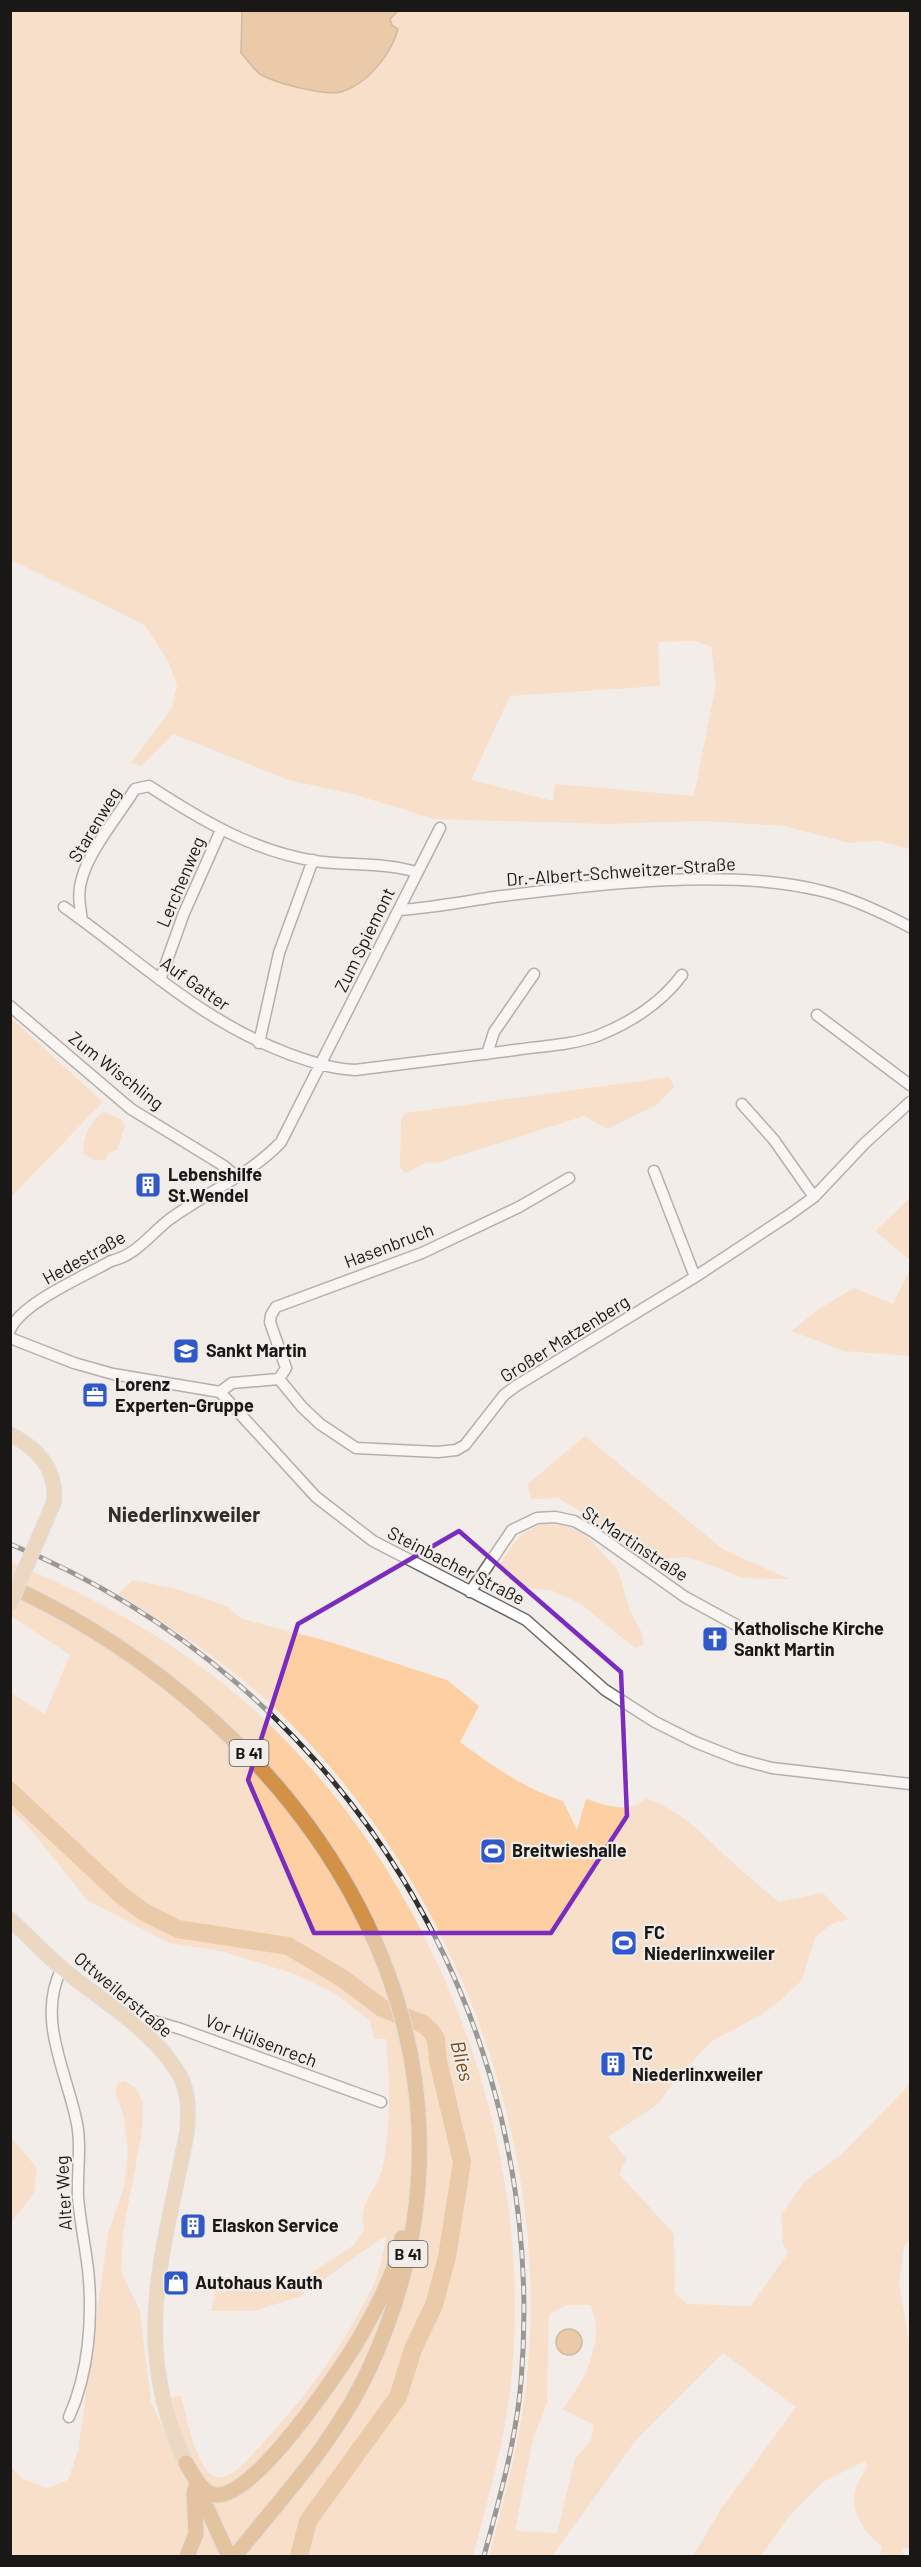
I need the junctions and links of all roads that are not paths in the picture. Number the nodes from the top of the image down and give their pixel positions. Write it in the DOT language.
graph roads {
  1 [pos="440,828"];
  2 [pos="221,830"];
  3 [pos="314,860"];
  4 [pos="416,872"];
  5 [pos="64,907"];
  6 [pos="399,910"];
  7 [pos="82,920"];
  8 [pos="910,927"];
  9 [pos="534,974"];
  10 [pos="682,975"];
  11 [pos="160,980"];
  12 [pos="10,1006"];
  13 [pos="817,1015"];
  14 [pos="259,1042"];
  15 [pos="487,1054"];
  16 [pos="320,1065"];
  17 [pos="910,1085"];
  18 [pos="910,1102"];
  19 [pos="742,1104"];
  20 [pos="654,1171"];
  21 [pos="236,1176"];
  22 [pos="569,1178"];
  23 [pos="814,1197"];
  24 [pos="695,1277"];
  25 [pos="10,1330"];
  26 [pos="10,1338"];
  27 [pos="279,1379"];
  28 [pos="220,1392"];
  29 [pos="10,1434"];
  30 [pos="10,1586"];
  31 [pos="470,1592"];
  32 [pos="10,1604"];
  33 [pos="738,1626"];
  34 [pos="910,1784"];
  35 [pos="10,1919"];
  36 [pos="62,1968"];
  37 [pos="129,2020"];
  38 [pos="412,2066"];
  39 [pos="381,2102"];
  40 [pos="69,2417"];
  41 [pos="186,2463"];
  42 [pos="187,2556"];
  43 [pos="229,2556"];
  44 [pos="235,2556"];
  1 -- 4 [label="street, Zum Spiemont"];
  2 -- 3 [label="street"];
  2 -- 7 [label="street, Starenweg"];
  2 -- 11 [label="street, Lerchenweg"];
  3 -- 4 [label="street"];
  3 -- 14 [label="street"];
  4 -- 6 [label="street, Zum Spiemont"];
  5 -- 7 [label="street, Auf Gatter"];
  6 -- 8 [label="street, Dr.-Albert-Schweitzer-Straße"];
  6 -- 16 [label="street, Zum Spiemont"];
  7 -- 11 [label="street, Auf Gatter"];
  9 -- 15 [label="street"];
  10 -- 15 [label="street, Auf Gatter"];
  11 -- 14 [label="street, Auf Gatter"];
  12 -- 21 [label="street, Zum Wischling"];
  13 -- 17 [label="street"];
  14 -- 16 [label="street, Auf Gatter"];
  15 -- 16 [label="street, Auf Gatter"];
  16 -- 21 [label="street, Hedestraße"];
  18 -- 23 [label="street, Großer Matzenberg"];
  19 -- 23 [label="street"];
  20 -- 24 [label="street"];
  21 -- 25 [label="street, Hedestraße"];
  22 -- 27 [label="street, Hasenbruch"];
  23 -- 24 [label="street, Großer Matzenberg"];
  24 -- 27 [label="street, Großer Matzenberg"];
  26 -- 28 [label="street"];
  27 -- 28 [label="street"];
  28 -- 31 [label="street, Steinbacher Straße"];
  29 -- 32 [label="main road, bridge"];
  30 -- 38 [label="highway, B 41"];
  31 -- 33 [label="street, St.Martinstraße"];
  31 -- 34 [label="street, Steinbacher Straße"];
  35 -- 36 [label="main road, Ottweilerstraße"];
  36 -- 37 [label="main road, Ottweilerstraße"];
  36 -- 40 [label="street, Alter Weg"];
  37 -- 39 [label="street, Vor Hülsenrech"];
  37 -- 41 [label="main road, Ottweilerstraße"];
  38 -- 41 [label="highway"];
  38 -- 44 [label="highway, B 41"];
  41 -- 42 [label="highway"];
  41 -- 43 [label="highway"];
}
